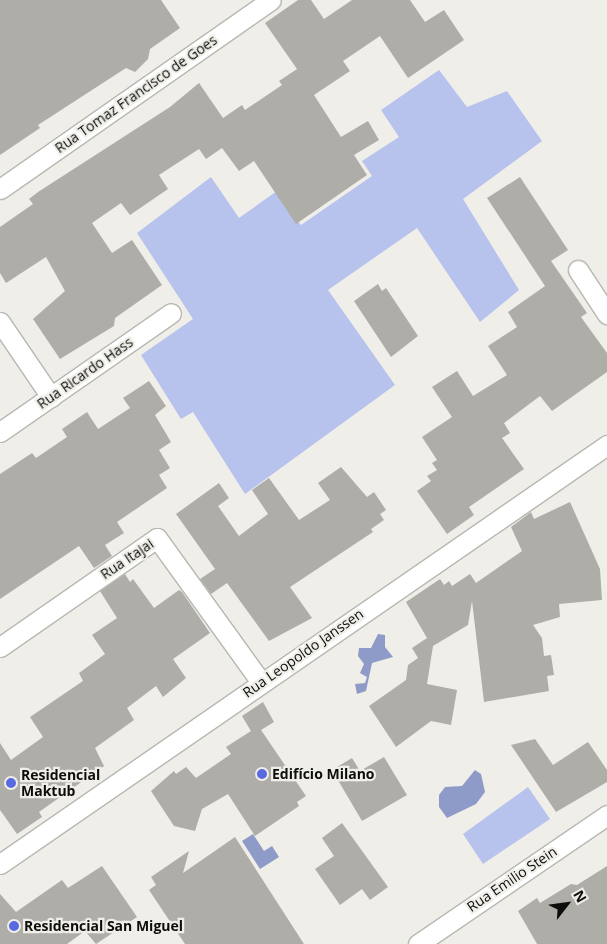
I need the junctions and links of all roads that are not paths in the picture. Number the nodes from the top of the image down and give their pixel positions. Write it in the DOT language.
graph roads {
  1 [pos="271,0"];
  2 [pos="0,189"];
  3 [pos="578,270"];
  4 [pos="170,313"];
  5 [pos="607,314"];
  6 [pos="0,322"];
  7 [pos="51,397"];
  8 [pos="0,432"];
  9 [pos="607,445"];
  10 [pos="0,647"];
  11 [pos="261,682"];
  12 [pos="607,815"];
  13 [pos="0,864"];
  14 [pos="418,944"];
  1 -- 2 [label="street, Rua Tomaz Francisco de Goes"];
  3 -- 5 [label="street"];
  4 -- 7 [label="street, Rua Ricardo Hass"];
  6 -- 7 [label="street"];
  7 -- 8 [label="street, Rua Ricardo Hass"];
  9 -- 11 [label="street, Rua Leopoldo Janssen"];
  10 -- 11 [label="street, Rua Itajai"];
  11 -- 13 [label="street, Rua Leopoldo Janssen"];
  12 -- 14 [label="street, Rua Emilio Stein"];
}
